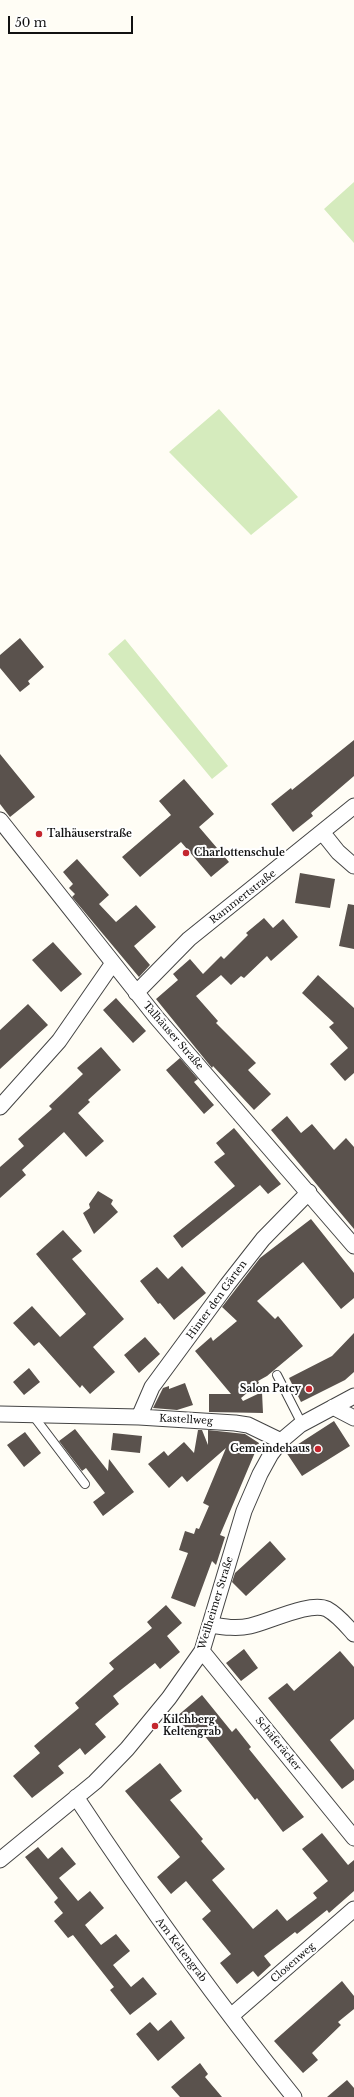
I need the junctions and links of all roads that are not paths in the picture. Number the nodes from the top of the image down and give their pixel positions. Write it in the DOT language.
graph roads {
  1 [pos="354,806"];
  2 [pos="0,820"];
  3 [pos="322,832"];
  4 [pos="354,866"];
  5 [pos="114,963"];
  6 [pos="136,993"];
  7 [pos="0,1107"];
  8 [pos="309,1192"];
  9 [pos="354,1246"];
  10 [pos="277,1375"];
  11 [pos="354,1396"];
  12 [pos="333,1408"];
  13 [pos="0,1414"];
  14 [pos="31,1414"];
  15 [pos="139,1417"];
  16 [pos="354,1418"];
  17 [pos="302,1424"];
  18 [pos="281,1442"];
  19 [pos="85,1484"];
  20 [pos="211,1626"];
  21 [pos="354,1634"];
  22 [pos="202,1651"];
  23 [pos="76,1797"];
  24 [pos="354,1838"];
  25 [pos="0,1860"];
  26 [pos="354,1909"];
  27 [pos="231,2016"];
  28 [pos="294,2097"];
  1 -- 3 [label="street, Rammertstraße"];
  2 -- 5 [label="street, Talhäuser Straße"];
  3 -- 4 [label="street"];
  3 -- 6 [label="street, Rammertstraße"];
  5 -- 6 [label="street, Talhäuser Straße"];
  5 -- 7 [label="street"];
  6 -- 8 [label="street, Talhäuser Straße"];
  8 -- 9 [label="street, Talhäuser Straße"];
  8 -- 15 [label="street, Hinter den Gärten"];
  10 -- 17 [label="lane"];
  11 -- 12 [label="street"];
  12 -- 16 [label="street"];
  12 -- 17 [label="street"];
  13 -- 14 [label="street, Kastellweg"];
  14 -- 15 [label="street, Kastellweg"];
  14 -- 19 [label="lane"];
  15 -- 18 [label="street, Kastellweg"];
  17 -- 18 [label="street"];
  18 -- 20 [label="street, Weilheimer Straße"];
  20 -- 21 [label="street"];
  20 -- 22 [label="street, Weilheimer Straße"];
  22 -- 23 [label="street, Weilheimer Straße"];
  22 -- 24 [label="street, Schäferäcker"];
  23 -- 25 [label="street, Weilheimer Straße"];
  23 -- 27 [label="street, Am Keltengrab"];
  26 -- 27 [label="street, Closenweg"];
  27 -- 28 [label="street, Am Keltengrab"];
}
